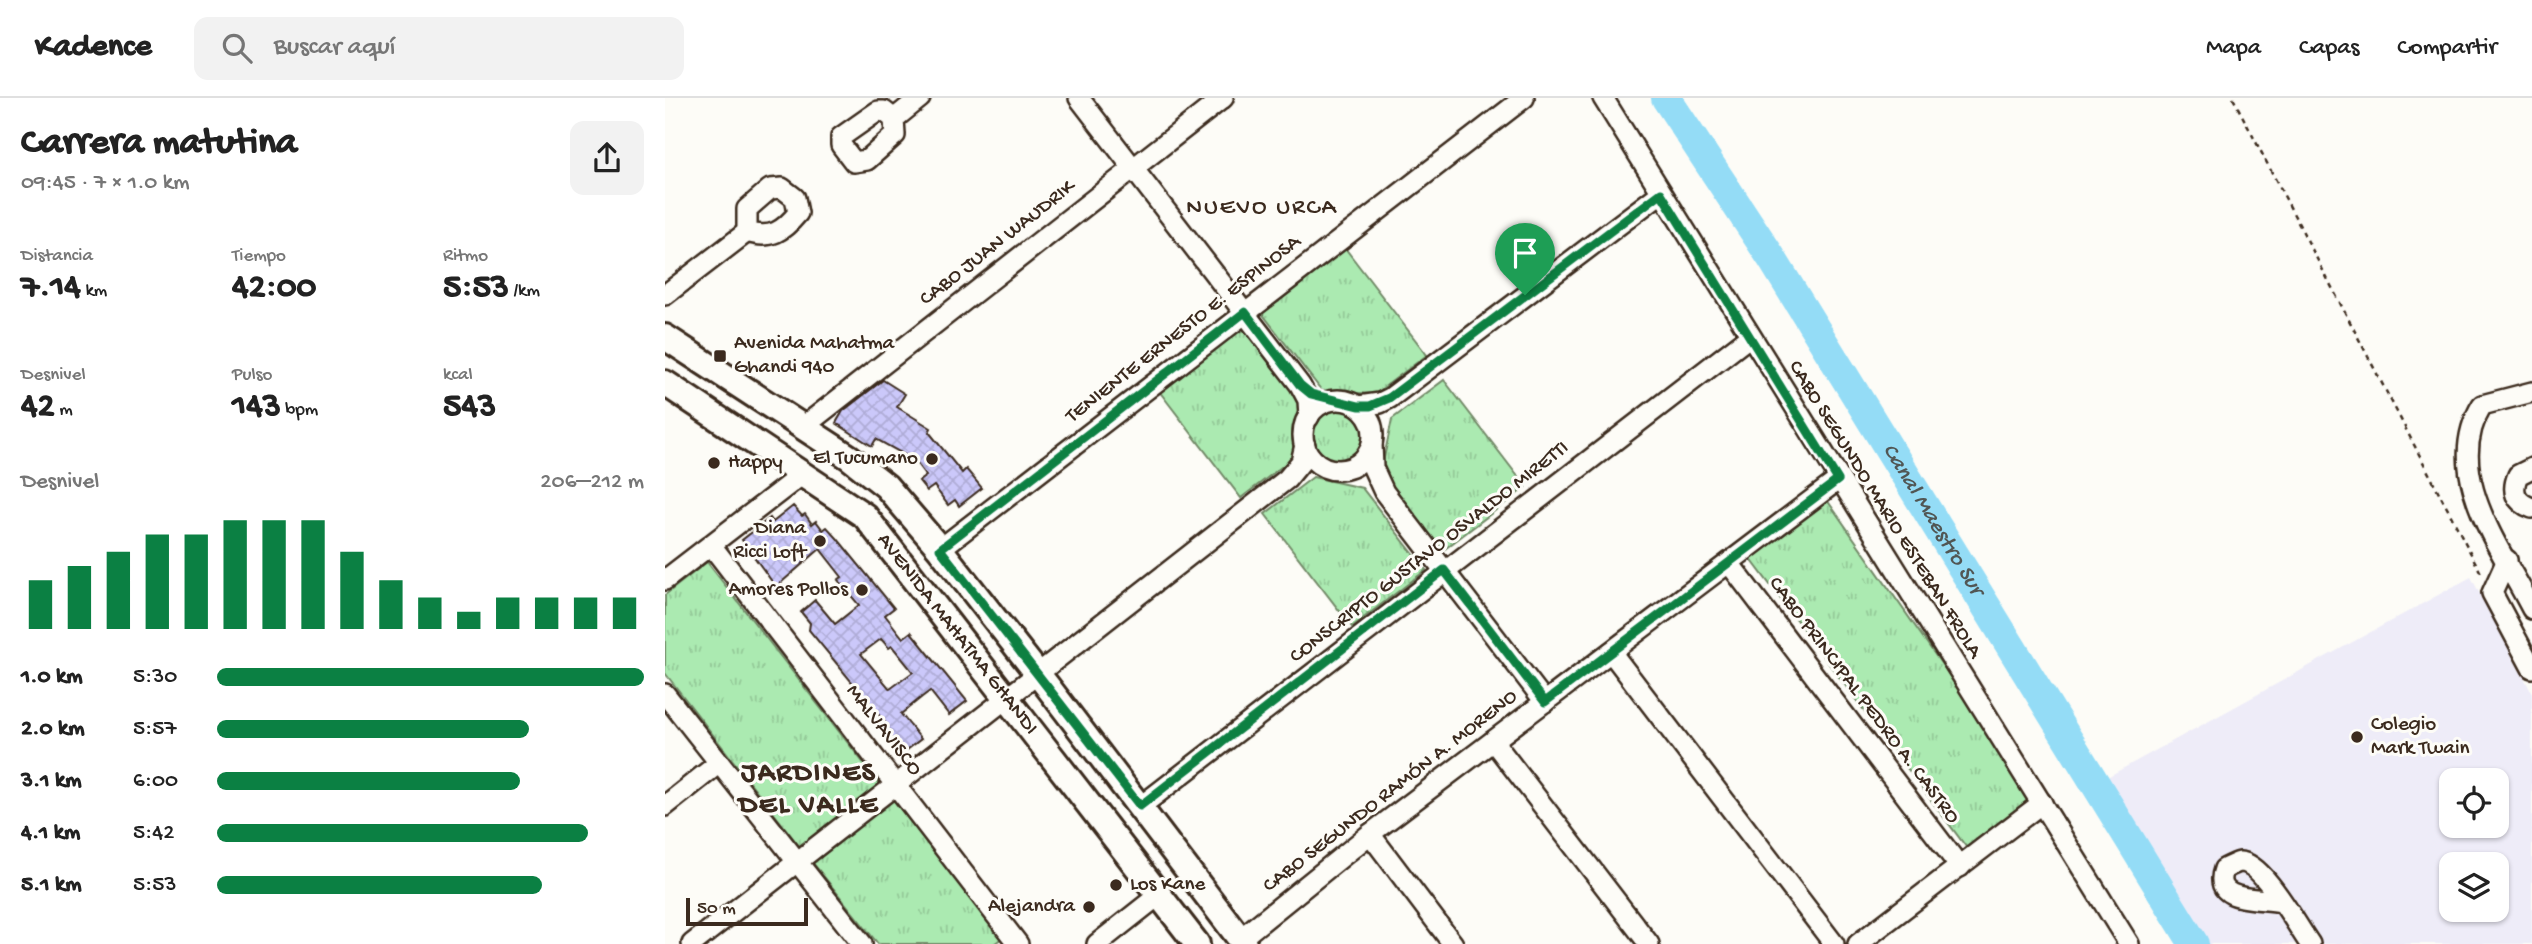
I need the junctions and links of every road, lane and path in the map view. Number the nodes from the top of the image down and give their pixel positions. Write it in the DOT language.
graph roads {
  1 [pos="920,98"];
  2 [pos="1079,98"];
  3 [pos="1223,98"];
  4 [pos="1524,98"];
  5 [pos="1603,98"];
  6 [pos="2233,98"];
  7 [pos="894,119"];
  8 [pos="1134,167"];
  9 [pos="1661,193"];
  10 [pos="747,232"];
  11 [pos="665,295"];
  12 [pos="1245,312"];
  13 [pos="665,337"];
  14 [pos="1749,337"];
  15 [pos="665,383"];
  16 [pos="1300,385"];
  17 [pos="2532,392"];
  18 [pos="1389,398"];
  19 [pos="1333,401"];
  20 [pos="1359,406"];
  21 [pos="1309,417"];
  22 [pos="803,427"];
  23 [pos="1373,440"];
  24 [pos="1305,445"];
  25 [pos="1333,468"];
  26 [pos="2532,468"];
  27 [pos="804,473"];
  28 [pos="1287,479"];
  29 [pos="1838,480"];
  30 [pos="1384,492"];
  31 [pos="2532,508"];
  32 [pos="711,545"];
  33 [pos="940,549"];
  34 [pos="2507,560"];
  35 [pos="1729,563"];
  36 [pos="1444,570"];
  37 [pos="665,580"];
  38 [pos="2492,593"];
  39 [pos="2532,609"];
  40 [pos="1611,652"];
  41 [pos="2532,668"];
  42 [pos="1036,672"];
  43 [pos="665,694"];
  44 [pos="1005,696"];
  45 [pos="1545,702"];
  46 [pos="1493,741"];
  47 [pos="719,763"];
  48 [pos="896,785"];
  49 [pos="2042,803"];
  50 [pos="665,806"];
  51 [pos="1140,806"];
  52 [pos="1370,834"];
  53 [pos="798,861"];
  54 [pos="1959,867"];
  55 [pos="1159,895"];
  56 [pos="2281,902"];
  57 [pos="1242,942"];
  58 [pos="692,944"];
  59 [pos="862,944"];
  60 [pos="1018,944"];
  61 [pos="1097,944"];
  62 [pos="1196,944"];
  63 [pos="1453,944"];
  64 [pos="1649,944"];
  65 [pos="1834,944"];
  66 [pos="1858,944"];
  67 [pos="2129,944"];
  68 [pos="2309,944"];
  1 -- 7 [label="street"];
  2 -- 8 [label="street"];
  3 -- 8 [label="street, CABO JUAN WAUDRIK"];
  4 -- 12 [label="street, TENIENTE ERNESTO E. ESPINOSA"];
  5 -- 9 [label="street, CABO SEGUNDO MARIO ESTEBAN FROLA"];
  6 -- 38 [label="path"];
  8 -- 12 [label="street"];
  8 -- 22 [label="street, CABO JUAN WAUDRIK"];
  9 -- 14 [label="street, CABO SEGUNDO MARIO ESTEBAN FROLA"];
  9 -- 18 [label="street"];
  10 -- 11 [label="street"];
  12 -- 16 [label="street"];
  12 -- 33 [label="street, TENIENTE ERNESTO E. ESPINOSA"];
  13 -- 22 [label="main road, AVENIDA MAHATMA GHANDI"];
  14 -- 29 [label="street, CABO SEGUNDO MARIO ESTEBAN FROLA"];
  14 -- 36 [label="street, CONSCRIPTO GUSTAVO OSVALDO MIRETTI"];
  15 -- 27 [label="main road, AVENIDA MAHATMA GHANDI"];
  16 -- 19 [label="street"];
  16 -- 21 [label="street"];
  17 -- 34 [label="street"];
  18 -- 20 [label="street"];
  18 -- 23 [label="street"];
  19 -- 20 [label="street"];
  19 -- 21 [label="street"];
  20 -- 23 [label="street"];
  21 -- 24 [label="street"];
  22 -- 33 [label="main road, AVENIDA MAHATMA GHANDI"];
  23 -- 25 [label="street"];
  23 -- 30 [label="street"];
  24 -- 25 [label="street"];
  24 -- 28 [label="street"];
  25 -- 28 [label="street"];
  25 -- 30 [label="street"];
  26 -- 31 [label="street"];
  27 -- 32 [label="street"];
  27 -- 44 [label="main road, AVENIDA MAHATMA GHANDI"];
  28 -- 42 [label="street"];
  29 -- 35 [label="street, CABO SEGUNDO RAMÓN A. MORENO"];
  29 -- 49 [label="street, CABO SEGUNDO MARIO ESTEBAN FROLA"];
  30 -- 36 [label="street"];
  32 -- 37 [label="street"];
  32 -- 48 [label="street, MALVAVISCO"];
  33 -- 42 [label="main road, AVENIDA MAHATMA GHANDI"];
  34 -- 38 [label="street"];
  34 -- 39 [label="street"];
  35 -- 40 [label="street, CABO SEGUNDO RAMÓN A. MORENO"];
  35 -- 54 [label="street, CABO PRINCIPAL PEDRO A. CASTRO"];
  36 -- 45 [label="street"];
  36 -- 51 [label="street, CONSCRIPTO GUSTAVO OSVALDO MIRETTI"];
  38 -- 41 [label="street"];
  40 -- 45 [label="street, CABO SEGUNDO RAMÓN A. MORENO"];
  40 -- 65 [label="street"];
  42 -- 44 [label="street"];
  42 -- 51 [label="main road, AVENIDA MAHATMA GHANDI"];
  43 -- 47 [label="street"];
  44 -- 48 [label="street"];
  44 -- 55 [label="main road, AVENIDA MAHATMA GHANDI"];
  45 -- 46 [label="street, CABO SEGUNDO RAMÓN A. MORENO"];
  46 -- 52 [label="street, CABO SEGUNDO RAMÓN A. MORENO"];
  46 -- 64 [label="street"];
  47 -- 50 [label="street"];
  47 -- 53 [label="street"];
  48 -- 53 [label="street"];
  48 -- 60 [label="street, MALVAVISCO"];
  49 -- 54 [label="street"];
  49 -- 67 [label="street, CABO SEGUNDO MARIO ESTEBAN FROLA"];
  51 -- 57 [label="main road, AVENIDA MAHATMA GHANDI"];
  52 -- 57 [label="street, CABO SEGUNDO RAMÓN A. MORENO"];
  52 -- 63 [label="street"];
  53 -- 58 [label="street"];
  53 -- 59 [label="street"];
  54 -- 66 [label="street"];
  55 -- 61 [label="street"];
  55 -- 62 [label="main road, AVENIDA MAHATMA GHANDI"];
  56 -- 68 [label="street"];
}
